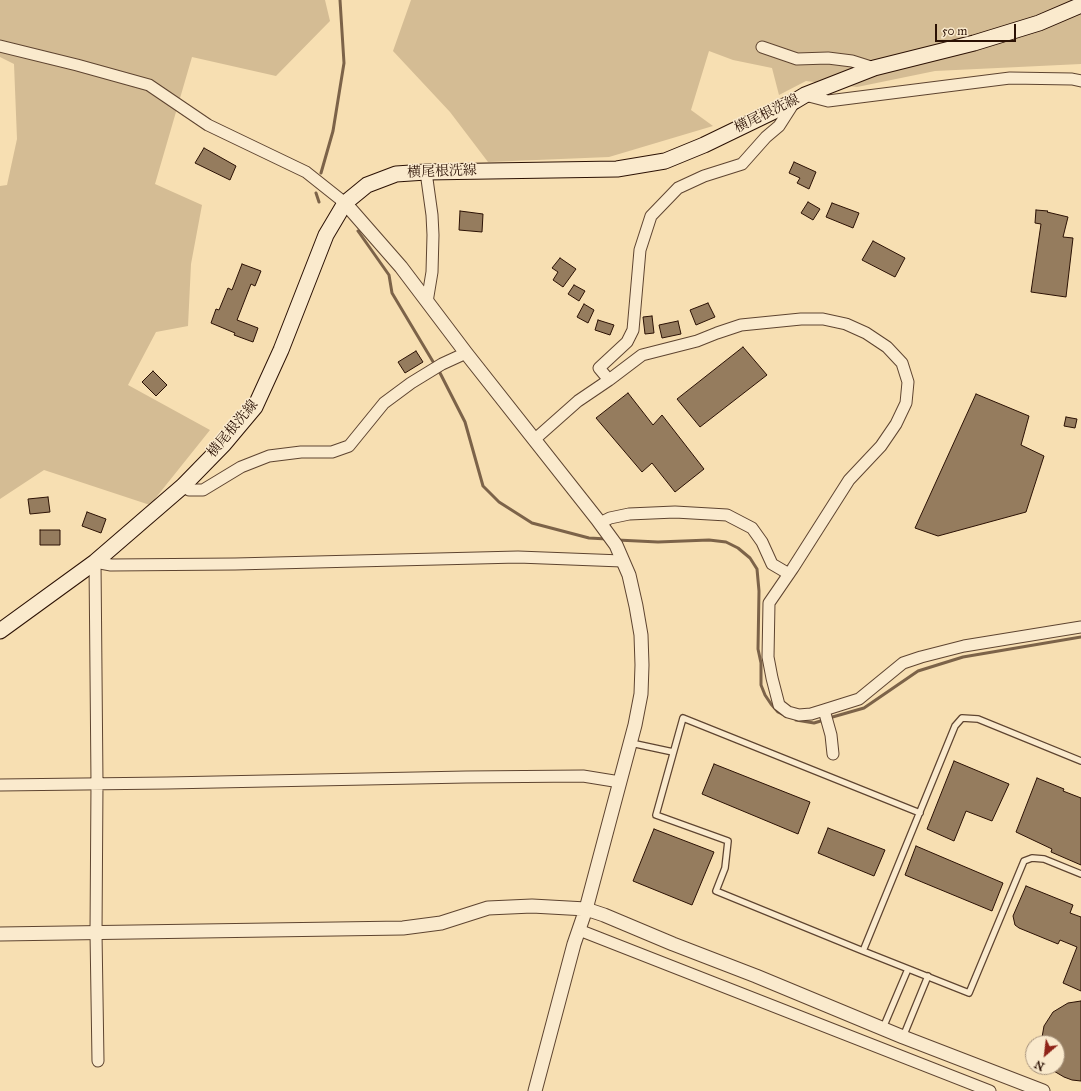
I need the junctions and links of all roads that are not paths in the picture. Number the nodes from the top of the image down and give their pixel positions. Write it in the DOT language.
graph roads {
  1 [pos="1081,4"];
  2 [pos="0,46"];
  3 [pos="762,47"];
  4 [pos="874,68"];
  5 [pos="1081,81"];
  6 [pos="800,98"];
  7 [pos="426,172"];
  8 [pos="345,203"];
  9 [pos="427,302"];
  10 [pos="466,353"];
  11 [pos="610,380"];
  12 [pos="534,440"];
  13 [pos="183,486"];
  14 [pos="600,523"];
  15 [pos="622,560"];
  16 [pos="95,562"];
  17 [pos="789,574"];
  18 [pos="1081,627"];
  19 [pos="0,631"];
  20 [pos="825,713"];
  21 [pos="630,743"];
  22 [pos="673,752"];
  23 [pos="833,754"];
  24 [pos="1081,761"];
  25 [pos="620,782"];
  26 [pos="97,783"];
  27 [pos="0,785"];
  28 [pos="920,813"];
  29 [pos="1081,874"];
  30 [pos="586,909"];
  31 [pos="579,930"];
  32 [pos="96,933"];
  33 [pos="0,934"];
  34 [pos="863,951"];
  35 [pos="908,969"];
  36 [pos="928,976"];
  37 [pos="883,1028"];
  38 [pos="903,1037"];
  39 [pos="98,1061"];
  40 [pos="535,1091"];
  41 [pos="990,1091"];
  42 [pos="1043,1091"];
  1 -- 4 [label="main road, 横尾根洗線"];
  2 -- 8 [label="street"];
  3 -- 4 [label="street"];
  4 -- 6 [label="main road, 横尾根洗線"];
  5 -- 6 [label="street"];
  6 -- 7 [label="main road, 横尾根洗線"];
  6 -- 11 [label="street"];
  7 -- 8 [label="main road, 横尾根洗線"];
  7 -- 9 [label="street"];
  8 -- 9 [label="street"];
  8 -- 13 [label="main road, 横尾根洗線"];
  9 -- 10 [label="street"];
  10 -- 12 [label="street"];
  10 -- 13 [label="street"];
  11 -- 12 [label="street"];
  11 -- 17 [label="street"];
  12 -- 14 [label="street"];
  13 -- 16 [label="main road, 横尾根洗線"];
  14 -- 15 [label="street"];
  14 -- 17 [label="street"];
  15 -- 16 [label="street"];
  15 -- 21 [label="street"];
  16 -- 19 [label="main road, 横尾根洗線"];
  16 -- 26 [label="street"];
  17 -- 20 [label="street"];
  18 -- 20 [label="street"];
  20 -- 23 [label="street"];
  21 -- 22 [label="lane"];
  21 -- 25 [label="street"];
  22 -- 28 [label="lane"];
  22 -- 34 [label="lane"];
  24 -- 28 [label="lane"];
  25 -- 26 [label="street"];
  25 -- 30 [label="street"];
  26 -- 27 [label="street"];
  26 -- 32 [label="street"];
  28 -- 34 [label="lane"];
  29 -- 36 [label="lane"];
  30 -- 31 [label="street"];
  30 -- 32 [label="street"];
  30 -- 37 [label="street"];
  31 -- 40 [label="street"];
  31 -- 41 [label="street"];
  32 -- 33 [label="street"];
  32 -- 39 [label="street"];
  34 -- 35 [label="lane"];
  35 -- 36 [label="lane"];
  35 -- 37 [label="lane"];
  36 -- 38 [label="lane"];
  37 -- 38 [label="street"];
  38 -- 42 [label="street"];
}
